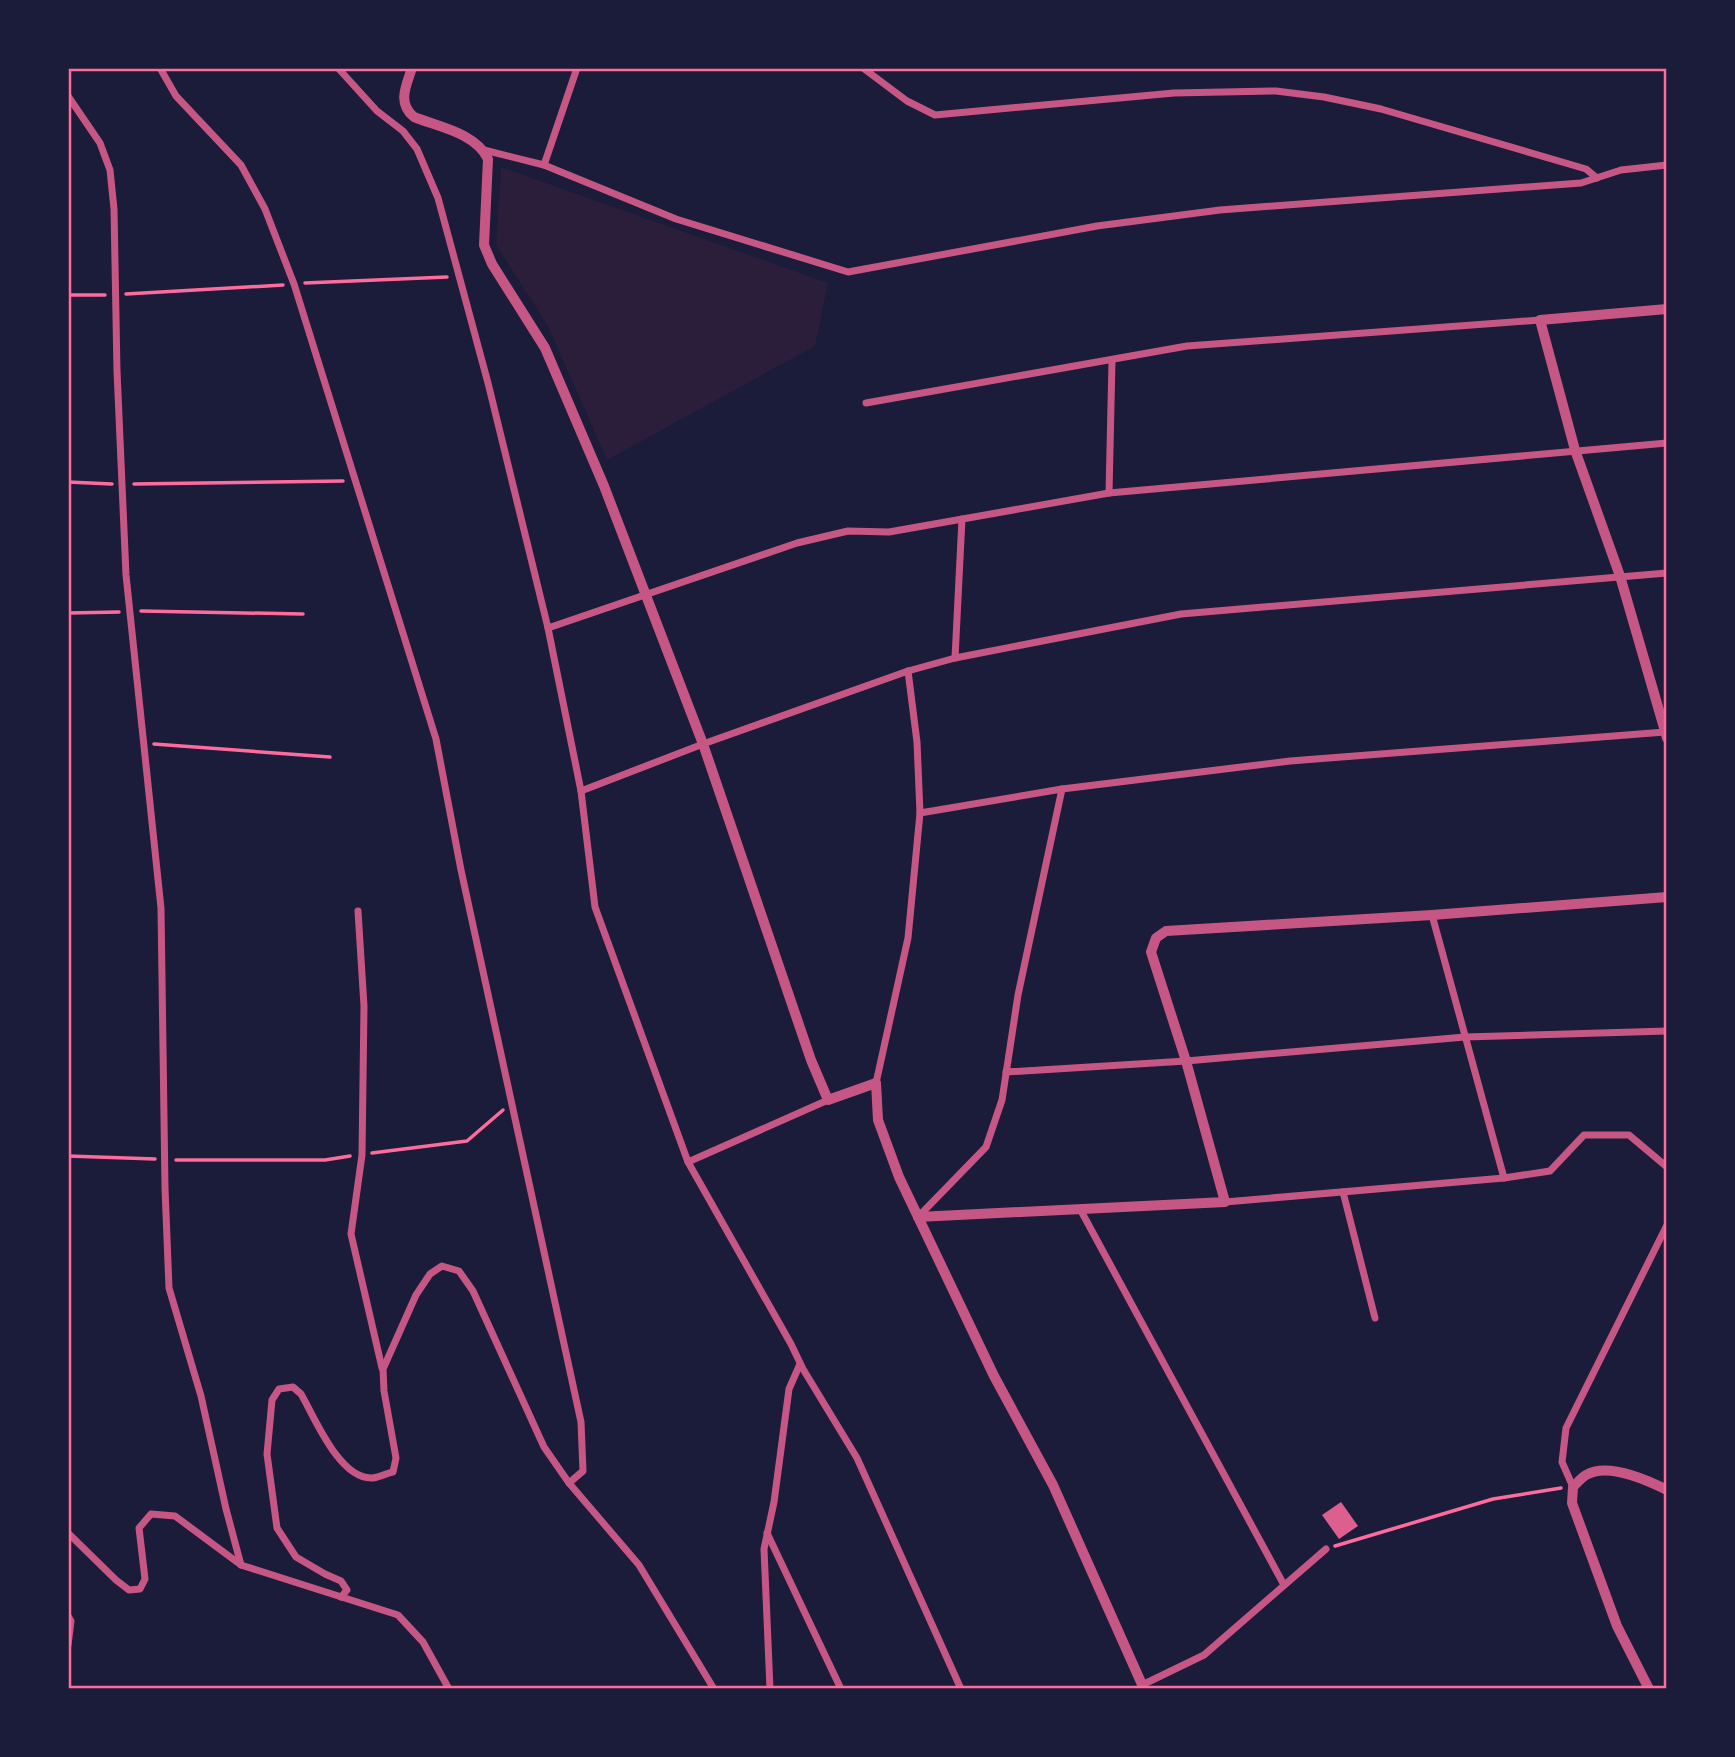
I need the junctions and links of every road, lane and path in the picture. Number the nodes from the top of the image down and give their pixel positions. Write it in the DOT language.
graph roads {
  1 [pos="160,68"];
  2 [pos="338,68"];
  3 [pos="412,68"];
  4 [pos="577,68"];
  5 [pos="863,68"];
  6 [pos="68,96"];
  7 [pos="414,117"];
  8 [pos="403,131"];
  9 [pos="484,150"];
  10 [pos="544,165"];
  11 [pos="1667,165"];
  12 [pos="1597,178"];
  13 [pos="460,276"];
  14 [pos="294,284"];
  15 [pos="68,295"];
  16 [pos="116,295"];
  17 [pos="1667,309"];
  18 [pos="1540,320"];
  19 [pos="1112,361"];
  20 [pos="866,403"];
  21 [pos="1667,443"];
  22 [pos="1575,450"];
  23 [pos="356,481"];
  24 [pos="68,482"];
  25 [pos="122,485"];
  26 [pos="1109,492"];
  27 [pos="962,519"];
  28 [pos="1667,573"];
  29 [pos="1620,576"];
  30 [pos="646,594"];
  31 [pos="130,611"];
  32 [pos="68,612"];
  33 [pos="303,614"];
  34 [pos="548,628"];
  35 [pos="955,658"];
  36 [pos="908,671"];
  37 [pos="1666,735"];
  38 [pos="145,743"];
  39 [pos="703,744"];
  40 [pos="330,757"];
  41 [pos="1062,789"];
  42 [pos="581,791"];
  43 [pos="920,813"];
  44 [pos="1667,897"];
  45 [pos="358,911"];
  46 [pos="1432,915"];
  47 [pos="1667,1031"];
  48 [pos="1465,1037"];
  49 [pos="1186,1061"];
  50 [pos="1006,1072"];
  51 [pos="876,1083"];
  52 [pos="828,1100"];
  53 [pos="513,1102"];
  54 [pos="362,1155"];
  55 [pos="68,1156"];
  56 [pos="165,1160"];
  57 [pos="688,1162"];
  58 [pos="1667,1167"];
  59 [pos="1504,1178"];
  60 [pos="1343,1192"];
  61 [pos="1225,1202"];
  62 [pos="1080,1209"];
  63 [pos="918,1217"];
  64 [pos="1667,1225"];
  65 [pos="1375,1318"];
  66 [pos="800,1364"];
  67 [pos="383,1369"];
  68 [pos="569,1483"];
  69 [pos="1573,1487"];
  70 [pos="1667,1490"];
  71 [pos="767,1533"];
  72 [pos="68,1534"];
  73 [pos="1326,1549"];
  74 [pos="242,1565"];
  75 [pos="1284,1585"];
  76 [pos="341,1597"];
  77 [pos="68,1616"];
  78 [pos="68,1645"];
  79 [pos="1143,1687"];
  80 [pos="449,1689"];
  81 [pos="713,1689"];
  82 [pos="770,1689"];
  83 [pos="841,1689"];
  84 [pos="961,1689"];
  85 [pos="1649,1689"];
  1 -- 14 [label="street"];
  2 -- 8 [label="street"];
  3 -- 7 [label="street"];
  4 -- 10 [label="street"];
  5 -- 12 [label="street"];
  6 -- 16 [label="street"];
  7 -- 8 [label="street"];
  7 -- 9 [label="street"];
  8 -- 13 [label="street"];
  9 -- 10 [label="street"];
  9 -- 30 [label="street"];
  10 -- 12 [label="street"];
  11 -- 12 [label="street"];
  13 -- 14 [label="path"];
  13 -- 34 [label="street"];
  14 -- 16 [label="path"];
  14 -- 23 [label="street"];
  15 -- 16 [label="path"];
  16 -- 25 [label="street"];
  17 -- 18 [label="street"];
  18 -- 19 [label="street"];
  18 -- 22 [label="street"];
  19 -- 20 [label="street"];
  19 -- 26 [label="street"];
  21 -- 22 [label="street"];
  22 -- 26 [label="street"];
  22 -- 29 [label="street"];
  23 -- 25 [label="path"];
  23 -- 53 [label="street"];
  24 -- 25 [label="path"];
  25 -- 31 [label="street"];
  26 -- 27 [label="street"];
  27 -- 30 [label="street"];
  27 -- 35 [label="street"];
  28 -- 29 [label="street"];
  29 -- 35 [label="street"];
  29 -- 37 [label="street"];
  30 -- 34 [label="street"];
  30 -- 39 [label="street"];
  31 -- 32 [label="path"];
  31 -- 33 [label="path"];
  31 -- 38 [label="street"];
  34 -- 42 [label="street"];
  35 -- 36 [label="street"];
  36 -- 39 [label="street"];
  36 -- 43 [label="street"];
  37 -- 41 [label="street"];
  38 -- 40 [label="path"];
  38 -- 56 [label="street"];
  39 -- 42 [label="street"];
  39 -- 52 [label="street"];
  41 -- 43 [label="street"];
  41 -- 50 [label="street"];
  42 -- 57 [label="street"];
  43 -- 51 [label="street"];
  44 -- 46 [label="street"];
  45 -- 54 [label="street"];
  46 -- 48 [label="street"];
  46 -- 49 [label="street"];
  47 -- 48 [label="street"];
  48 -- 49 [label="street"];
  48 -- 59 [label="street"];
  49 -- 50 [label="street"];
  49 -- 61 [label="street"];
  50 -- 63 [label="street"];
  51 -- 52 [label="street"];
  51 -- 63 [label="street"];
  52 -- 57 [label="street"];
  53 -- 54 [label="path"];
  53 -- 68 [label="street"];
  54 -- 56 [label="path"];
  54 -- 67 [label="street"];
  55 -- 56 [label="path"];
  56 -- 74 [label="street"];
  57 -- 66 [label="street"];
  58 -- 59 [label="street"];
  59 -- 60 [label="street"];
  60 -- 61 [label="street"];
  60 -- 65 [label="street"];
  61 -- 62 [label="street"];
  62 -- 63 [label="street"];
  62 -- 75 [label="street"];
  63 -- 79 [label="street"];
  64 -- 69 [label="street"];
  66 -- 71 [label="street"];
  66 -- 84 [label="street"];
  67 -- 68 [label="street"];
  67 -- 76 [label="street"];
  68 -- 81 [label="street"];
  69 -- 70 [label="street"];
  69 -- 73 [label="path"];
  69 -- 85 [label="street"];
  71 -- 82 [label="street"];
  71 -- 83 [label="street"];
  72 -- 74 [label="street"];
  73 -- 75 [label="street"];
  74 -- 76 [label="street"];
  75 -- 79 [label="street"];
  76 -- 80 [label="street"];
  77 -- 78 [label="street"];
}
